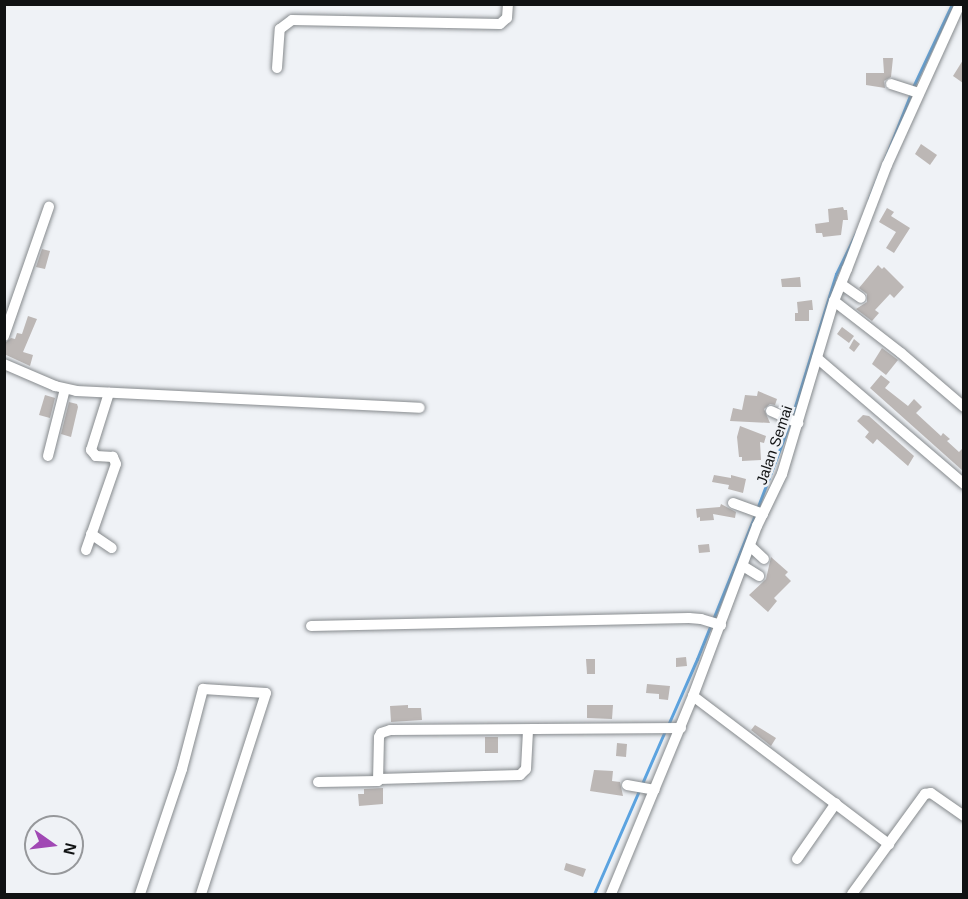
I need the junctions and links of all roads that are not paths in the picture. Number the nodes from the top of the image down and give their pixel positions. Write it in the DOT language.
graph roads {
  1 [pos="508,4"];
  2 [pos="960,4"];
  3 [pos="958,22"];
  4 [pos="277,68"];
  5 [pos="891,84"];
  6 [pos="912,91"];
  7 [pos="49,207"];
  8 [pos="841,284"];
  9 [pos="861,298"];
  10 [pos="834,301"];
  11 [pos="4,336"];
  12 [pos="818,358"];
  13 [pos="4,364"];
  14 [pos="60,387"];
  15 [pos="109,393"];
  16 [pos="963,407"];
  17 [pos="420,408"];
  18 [pos="771,411"];
  19 [pos="792,421"];
  20 [pos="48,456"];
  21 [pos="963,484"];
  22 [pos="734,503"];
  23 [pos="760,513"];
  24 [pos="92,534"];
  25 [pos="750,546"];
  26 [pos="112,548"];
  27 [pos="86,550"];
  28 [pos="765,559"];
  29 [pos="743,566"];
  30 [pos="759,576"];
  31 [pos="719,624"];
  32 [pos="311,626"];
  33 [pos="693,696"];
  34 [pos="678,728"];
  35 [pos="528,730"];
  36 [pos="380,779"];
  37 [pos="318,782"];
  38 [pos="632,786"];
  39 [pos="653,790"];
  40 [pos="836,803"];
  41 [pos="963,816"];
  42 [pos="889,844"];
  43 [pos="797,859"];
  44 [pos="140,894"];
  45 [pos="201,894"];
  46 [pos="611,894"];
  47 [pos="852,894"];
  1 -- 4 [label="street"];
  2 -- 3 [label="street, Jalan Semai"];
  3 -- 6 [label="street, Jalan Semai"];
  5 -- 6 [label="street"];
  6 -- 8 [label="street, Jalan Semai"];
  7 -- 11 [label="street"];
  8 -- 9 [label="street"];
  8 -- 10 [label="street, Jalan Semai"];
  10 -- 12 [label="street, Jalan Semai"];
  10 -- 16 [label="street"];
  12 -- 19 [label="street, Jalan Semai"];
  12 -- 21 [label="street"];
  13 -- 14 [label="street"];
  14 -- 15 [label="street"];
  14 -- 20 [label="street"];
  15 -- 17 [label="street"];
  15 -- 24 [label="street"];
  18 -- 19 [label="street"];
  19 -- 23 [label="street, Jalan Semai"];
  22 -- 23 [label="street"];
  23 -- 25 [label="street, Jalan Semai"];
  24 -- 26 [label="street"];
  24 -- 27 [label="street"];
  25 -- 28 [label="street"];
  25 -- 29 [label="street, Jalan Semai"];
  29 -- 30 [label="street"];
  29 -- 31 [label="street, Jalan Semai"];
  31 -- 32 [label="street"];
  31 -- 33 [label="street, Jalan Semai"];
  33 -- 34 [label="street, Jalan Semai"];
  33 -- 40 [label="street"];
  34 -- 35 [label="street"];
  34 -- 39 [label="street, Jalan Semai"];
  35 -- 36 [label="street"];
  35 -- 36 [label="street"];
  36 -- 37 [label="street"];
  38 -- 39 [label="street"];
  39 -- 46 [label="street, Jalan Semai"];
  40 -- 42 [label="street"];
  40 -- 43 [label="street"];
  41 -- 42 [label="street"];
  42 -- 47 [label="street"];
  44 -- 45 [label="street"];
}
